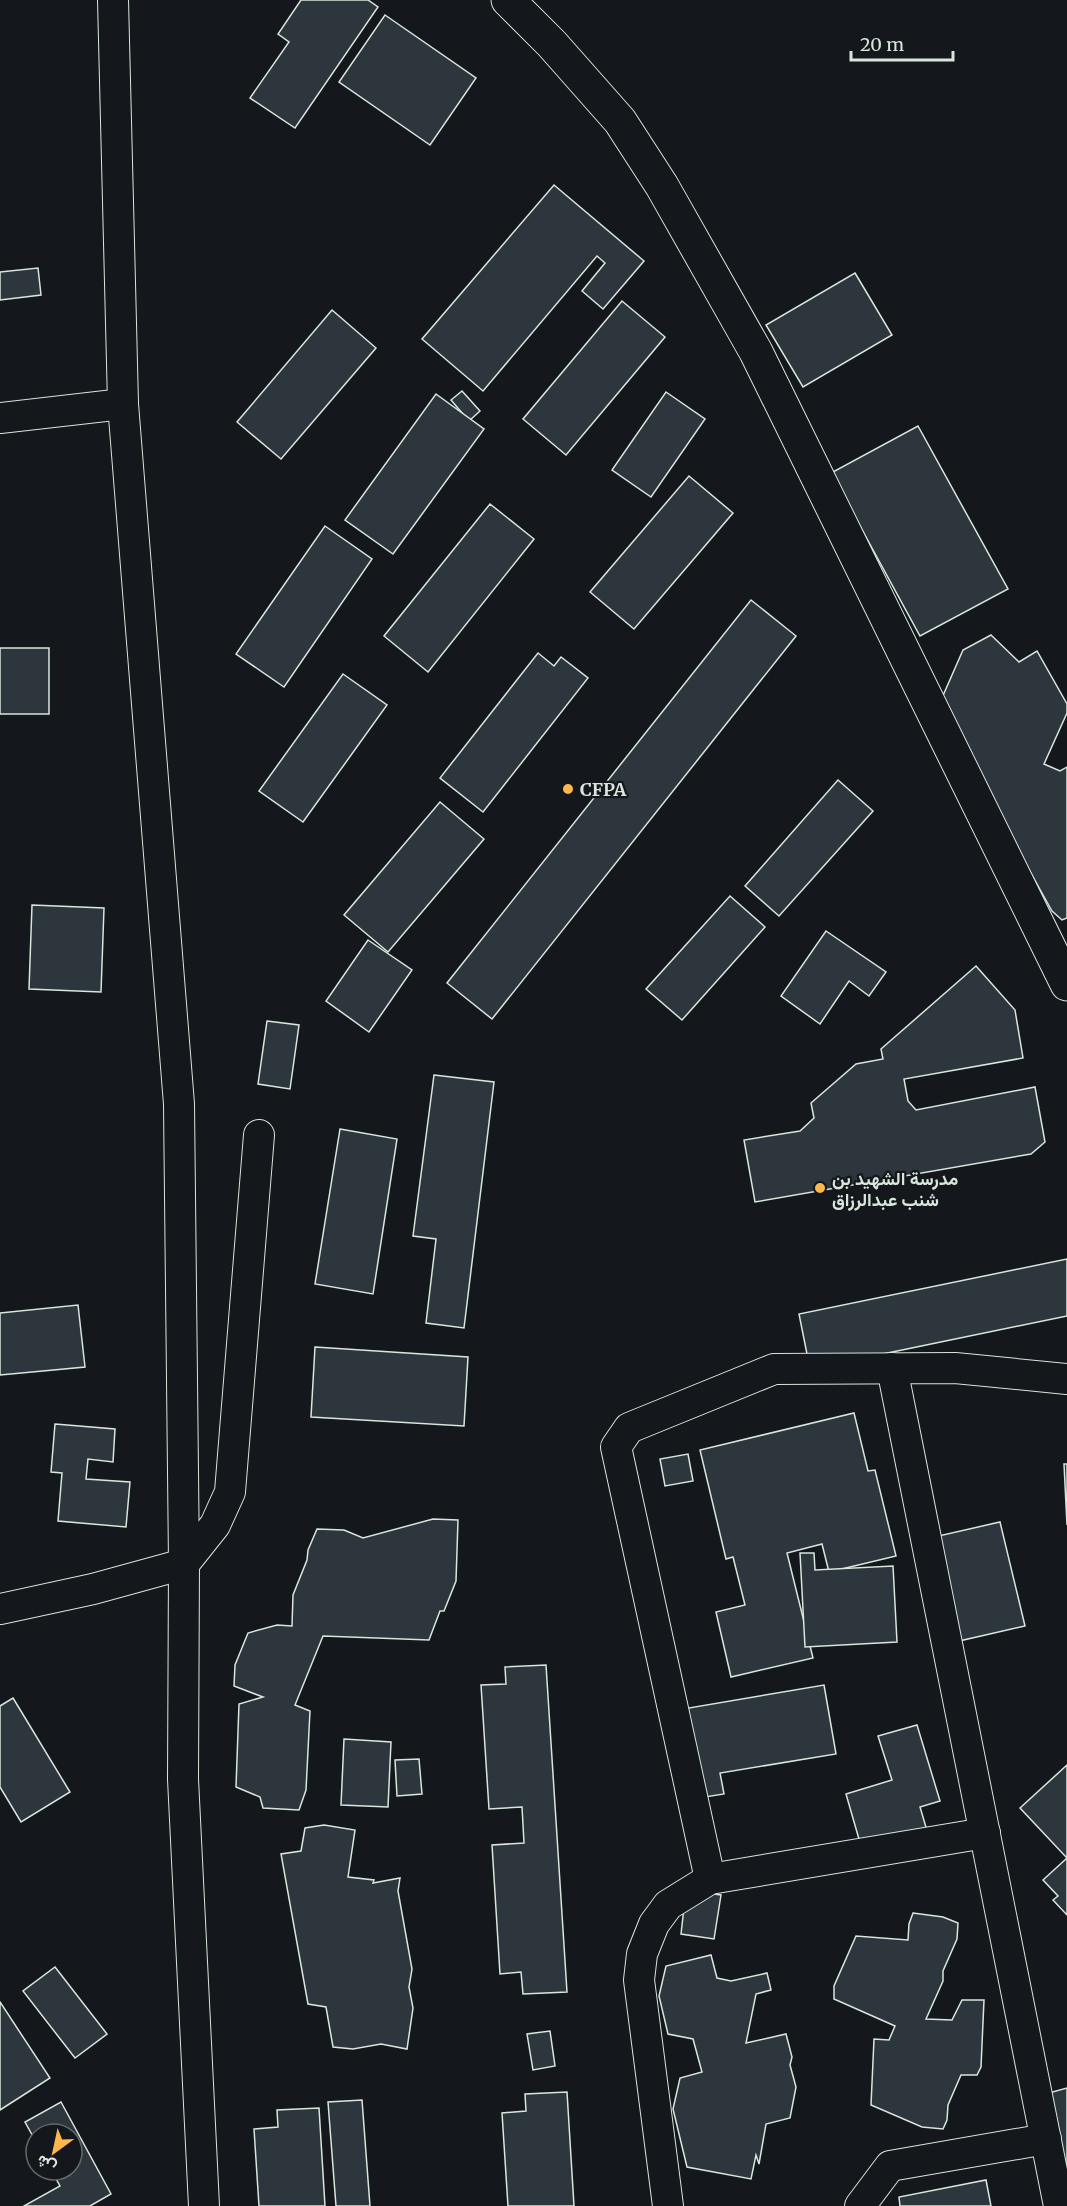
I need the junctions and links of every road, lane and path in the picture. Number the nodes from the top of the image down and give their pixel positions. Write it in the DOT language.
graph roads {
  1 [pos="113,0"];
  2 [pos="508,0"];
  3 [pos="123,404"];
  4 [pos="0,418"];
  5 [pos="1066,981"];
  6 [pos="259,1135"];
  7 [pos="892,1368"];
  8 [pos="1067,1379"];
  9 [pos="184,1564"];
  10 [pos="0,1609"];
  11 [pos="985,1833"];
  12 [pos="710,1879"];
  13 [pos="1046,2139"];
  14 [pos="204,2206"];
  15 [pos="668,2206"];
  16 [pos="860,2206"];
  17 [pos="1059,2206"];
  1 -- 3 [label="street"];
  2 -- 5 [label="main road"];
  3 -- 4 [label="street"];
  3 -- 9 [label="street"];
  6 -- 9 [label="street"];
  7 -- 8 [label="street"];
  7 -- 11 [label="street"];
  7 -- 12 [label="street"];
  9 -- 10 [label="street"];
  9 -- 14 [label="street"];
  11 -- 12 [label="street"];
  11 -- 13 [label="street"];
  12 -- 15 [label="street"];
  13 -- 16 [label="street"];
  13 -- 17 [label="street"];
}
